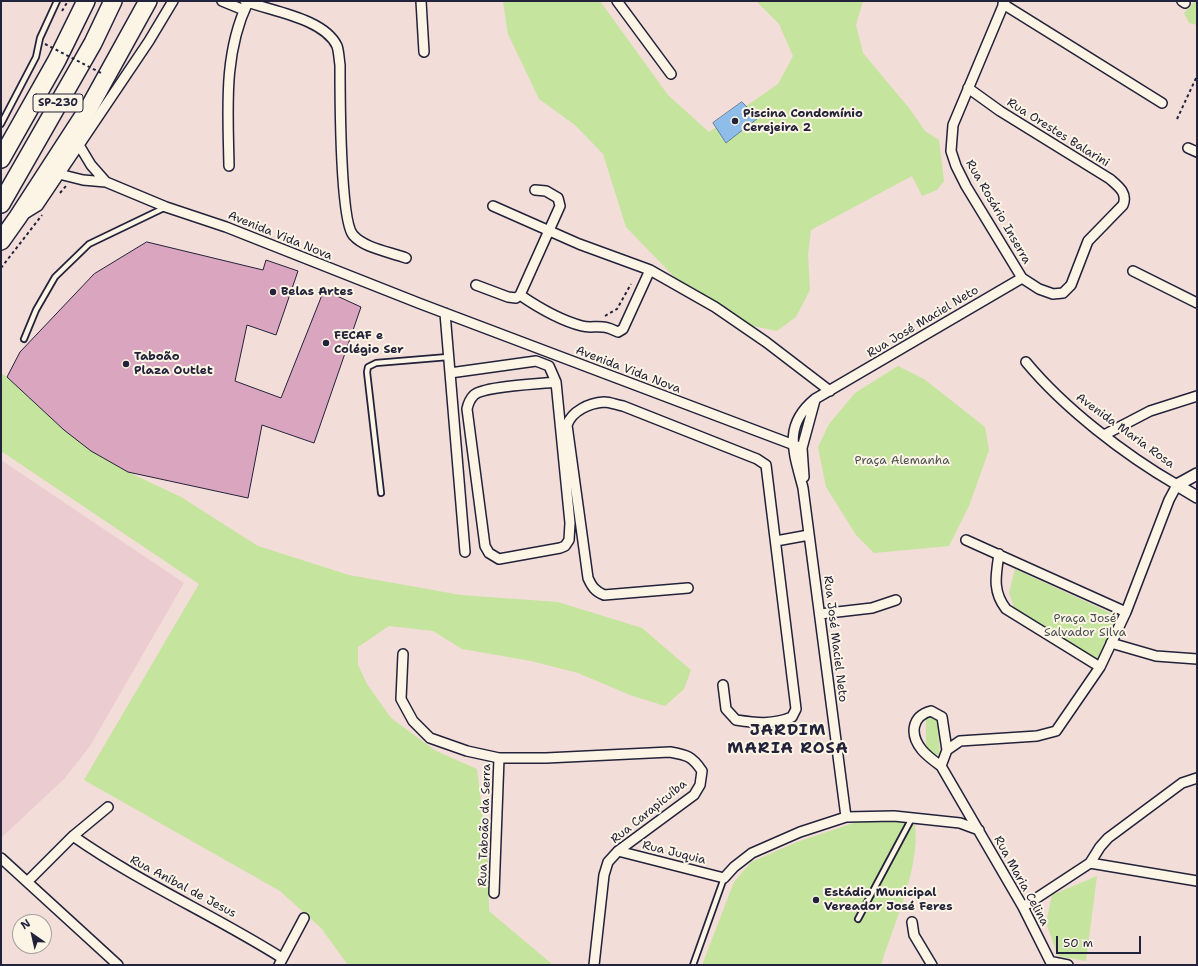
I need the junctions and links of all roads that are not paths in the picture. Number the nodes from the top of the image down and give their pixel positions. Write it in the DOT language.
graph roads {
  1 [pos="57,1"];
  2 [pos="86,1"];
  3 [pos="112,1"];
  4 [pos="148,1"];
  5 [pos="158,1"];
  6 [pos="173,1"];
  7 [pos="222,1"];
  8 [pos="421,1"];
  9 [pos="617,1"];
  10 [pos="1004,3"];
  11 [pos="246,4"];
  12 [pos="424,52"];
  13 [pos="671,74"];
  14 [pos="968,88"];
  15 [pos="108,102"];
  16 [pos="1162,103"];
  17 [pos="1,124"];
  18 [pos="79,144"];
  19 [pos="6,145"];
  20 [pos="1188,148"];
  21 [pos="1197,152"];
  22 [pos="1,159"];
  23 [pos="229,166"];
  24 [pos="59,174"];
  25 [pos="106,182"];
  26 [pos="535,190"];
  27 [pos="1,204"];
  28 [pos="493,206"];
  29 [pos="166,207"];
  30 [pos="18,218"];
  31 [pos="548,230"];
  32 [pos="1,241"];
  33 [pos="406,258"];
  34 [pos="650,270"];
  35 [pos="1133,271"];
  36 [pos="1022,278"];
  37 [pos="476,285"];
  38 [pos="520,295"];
  39 [pos="1197,303"];
  40 [pos="445,312"];
  41 [pos="24,339"];
  42 [pos="448,357"];
  43 [pos="1026,362"];
  44 [pos="450,373"];
  45 [pos="556,382"];
  46 [pos="830,391"];
  47 [pos="1197,396"];
  48 [pos="815,400"];
  49 [pos="1104,435"];
  50 [pos="792,445"];
  51 [pos="802,448"];
  52 [pos="1197,474"];
  53 [pos="1177,485"];
  54 [pos="803,488"];
  55 [pos="381,493"];
  56 [pos="1197,497"];
  57 [pos="810,535"];
  58 [pos="966,540"];
  59 [pos="776,541"];
  60 [pos="465,552"];
  61 [pos="999,554"];
  62 [pos="688,588"];
  63 [pos="896,600"];
  64 [pos="1126,612"];
  65 [pos="820,614"];
  66 [pos="1111,643"];
  67 [pos="403,654"];
  68 [pos="1197,659"];
  69 [pos="1100,667"];
  70 [pos="723,685"];
  71 [pos="947,750"];
  72 [pos="499,758"];
  73 [pos="941,766"];
  74 [pos="1197,778"];
  75 [pos="108,807"];
  76 [pos="846,817"];
  77 [pos="912,818"];
  78 [pos="979,830"];
  79 [pos="73,836"];
  80 [pos="618,851"];
  81 [pos="1,858"];
  82 [pos="1090,863"];
  83 [pos="724,878"];
  84 [pos="28,881"];
  85 [pos="1197,881"];
  86 [pos="494,894"];
  87 [pos="1023,907"];
  88 [pos="304,918"];
  89 [pos="858,919"];
  90 [pos="912,922"];
  91 [pos="281,961"];
  92 [pos="1053,964"];
  93 [pos="118,965"];
  94 [pos="594,965"];
  95 [pos="693,965"];
  96 [pos="932,965"];
  97 [pos="1068,965"];
  1 -- 17 [label="lane"];
  2 -- 19 [label="highway, SP-230"];
  3 -- 27 [label="highway, SP-230"];
  4 -- 30 [label="highway"];
  5 -- 15 [label="highway"];
  6 -- 15 [label="street"];
  7 -- 11 [label="street"];
  8 -- 12 [label="street"];
  9 -- 13 [label="street"];
  10 -- 14 [label="street, Rua Rosário Inserra"];
  10 -- 16 [label="street"];
  11 -- 23 [label="street"];
  11 -- 33 [label="street"];
  14 -- 36 [label="street, Rua Rosário Inserra"];
  14 -- 36 [label="street, Rua Orestes Balarini"];
  15 -- 18 [label="street"];
  18 -- 24 [label="street"];
  18 -- 25 [label="street, Avenida Vida Nova"];
  19 -- 22 [label="highway, SP-230"];
  20 -- 21 [label="street"];
  24 -- 25 [label="street, Avenida Vida Nova"];
  24 -- 30 [label="street"];
  25 -- 29 [label="street, Avenida Vida Nova"];
  26 -- 31 [label="street"];
  28 -- 31 [label="street"];
  29 -- 40 [label="street, Avenida Vida Nova"];
  29 -- 41 [label="lane"];
  30 -- 32 [label="highway"];
  31 -- 34 [label="street"];
  31 -- 38 [label="street"];
  34 -- 38 [label="street"];
  34 -- 46 [label="street"];
  35 -- 39 [label="street"];
  36 -- 46 [label="street, Rua José Maciel Neto"];
  37 -- 38 [label="street"];
  40 -- 42 [label="street"];
  40 -- 50 [label="street, Avenida Vida Nova"];
  42 -- 44 [label="street"];
  42 -- 55 [label="lane"];
  43 -- 49 [label="street, Avenida Maria Rosa"];
  44 -- 45 [label="street"];
  44 -- 60 [label="street"];
  45 -- 45 [label="street"];
  46 -- 48 [label="street, Rua José Maciel Neto"];
  47 -- 49 [label="street"];
  48 -- 50 [label="street, Rua José Maciel Neto"];
  48 -- 51 [label="street, Rua José Maciel Neto"];
  49 -- 53 [label="street, Avenida Maria Rosa"];
  50 -- 51 [label="street, Avenida Vida Nova"];
  50 -- 54 [label="street, Rua José Maciel Neto"];
  51 -- 54 [label="street, Rua José Maciel Neto"];
  52 -- 53 [label="street"];
  53 -- 56 [label="street, Avenida Maria Rosa"];
  53 -- 64 [label="street"];
  54 -- 57 [label="street, Rua José Maciel Neto"];
  57 -- 59 [label="street"];
  57 -- 65 [label="street, Rua José Maciel Neto"];
  58 -- 61 [label="street"];
  59 -- 62 [label="street"];
  59 -- 70 [label="street"];
  61 -- 64 [label="street"];
  61 -- 69 [label="street"];
  63 -- 65 [label="street"];
  64 -- 66 [label="street"];
  65 -- 76 [label="street, Rua José Maciel Neto"];
  66 -- 68 [label="street"];
  66 -- 69 [label="street"];
  67 -- 72 [label="street"];
  69 -- 71 [label="street"];
  71 -- 73 [label="street"];
  71 -- 73 [label="street"];
  72 -- 80 [label="street, Rua Carapicuíba"];
  72 -- 86 [label="street, Rua Taboão da Serra"];
  73 -- 78 [label="street, Rua Maria Celina"];
  74 -- 82 [label="street"];
  75 -- 79 [label="street"];
  76 -- 77 [label="street"];
  76 -- 83 [label="street"];
  77 -- 78 [label="street"];
  77 -- 89 [label="lane"];
  78 -- 87 [label="street, Rua Maria Celina"];
  79 -- 84 [label="street"];
  79 -- 91 [label="street, Rua Aníbal de Jesus"];
  80 -- 83 [label="street, Rua Juquia"];
  80 -- 94 [label="street, Rua Carapicuíba"];
  81 -- 84 [label="street"];
  82 -- 85 [label="street"];
  82 -- 87 [label="street"];
  83 -- 95 [label="lane"];
  84 -- 93 [label="street"];
  87 -- 92 [label="street, Rua Maria Celina"];
  88 -- 91 [label="street"];
  90 -- 96 [label="street"];
  92 -- 97 [label="street"];
}
